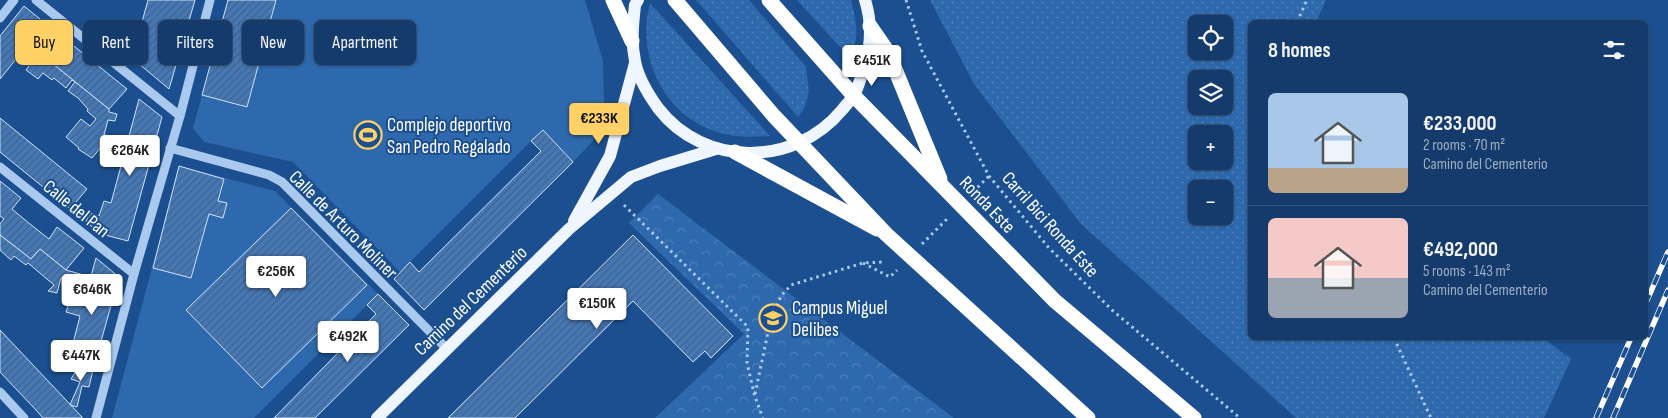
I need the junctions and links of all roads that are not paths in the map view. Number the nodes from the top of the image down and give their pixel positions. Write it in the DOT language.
graph roads {
  1 [pos="14,0"];
  2 [pos="36,0"];
  3 [pos="210,0"];
  4 [pos="612,0"];
  5 [pos="638,0"];
  6 [pos="675,0"];
  7 [pos="769,0"];
  8 [pos="865,0"];
  9 [pos="0,18"];
  10 [pos="870,26"];
  11 [pos="632,42"];
  12 [pos="635,63"];
  13 [pos="854,96"];
  14 [pos="180,116"];
  15 [pos="801,143"];
  16 [pos="170,148"];
  17 [pos="716,149"];
  18 [pos="735,152"];
  19 [pos="0,167"];
  20 [pos="942,185"];
  21 [pos="569,229"];
  22 [pos="886,234"];
  23 [pos="134,274"];
  24 [pos="447,349"];
  25 [pos="0,392"];
  26 [pos="24,418"];
  27 [pos="96,418"];
  28 [pos="377,418"];
  29 [pos="1088,418"];
  30 [pos="1194,418"];
  1 -- 9 [label="street"];
  2 -- 14 [label="street"];
  3 -- 14 [label="street"];
  4 -- 11 [label="highway"];
  5 -- 11 [label="main road"];
  6 -- 15 [label="highway"];
  7 -- 13 [label="highway, Ronda Este"];
  8 -- 10 [label="main road"];
  10 -- 13 [label="main road"];
  10 -- 20 [label="highway"];
  11 -- 12 [label="main road"];
  12 -- 17 [label="main road"];
  12 -- 21 [label="main road, Camino del Cementerio"];
  13 -- 15 [label="main road"];
  13 -- 20 [label="highway, Ronda Este"];
  14 -- 16 [label="street"];
  15 -- 18 [label="main road"];
  15 -- 22 [label="highway"];
  16 -- 23 [label="street"];
  16 -- 24 [label="street, Calle de Arturo Moliner"];
  17 -- 18 [label="main road"];
  17 -- 21 [label="main road, Camino del Cementerio"];
  18 -- 22 [label="highway"];
  19 -- 23 [label="street, Calle del Pan"];
  20 -- 30 [label="highway, Ronda Este"];
  21 -- 24 [label="main road, Camino del Cementerio"];
  22 -- 29 [label="highway"];
  23 -- 27 [label="street"];
  24 -- 28 [label="main road, Camino del Cementerio"];
  25 -- 26 [label="street"];
}
